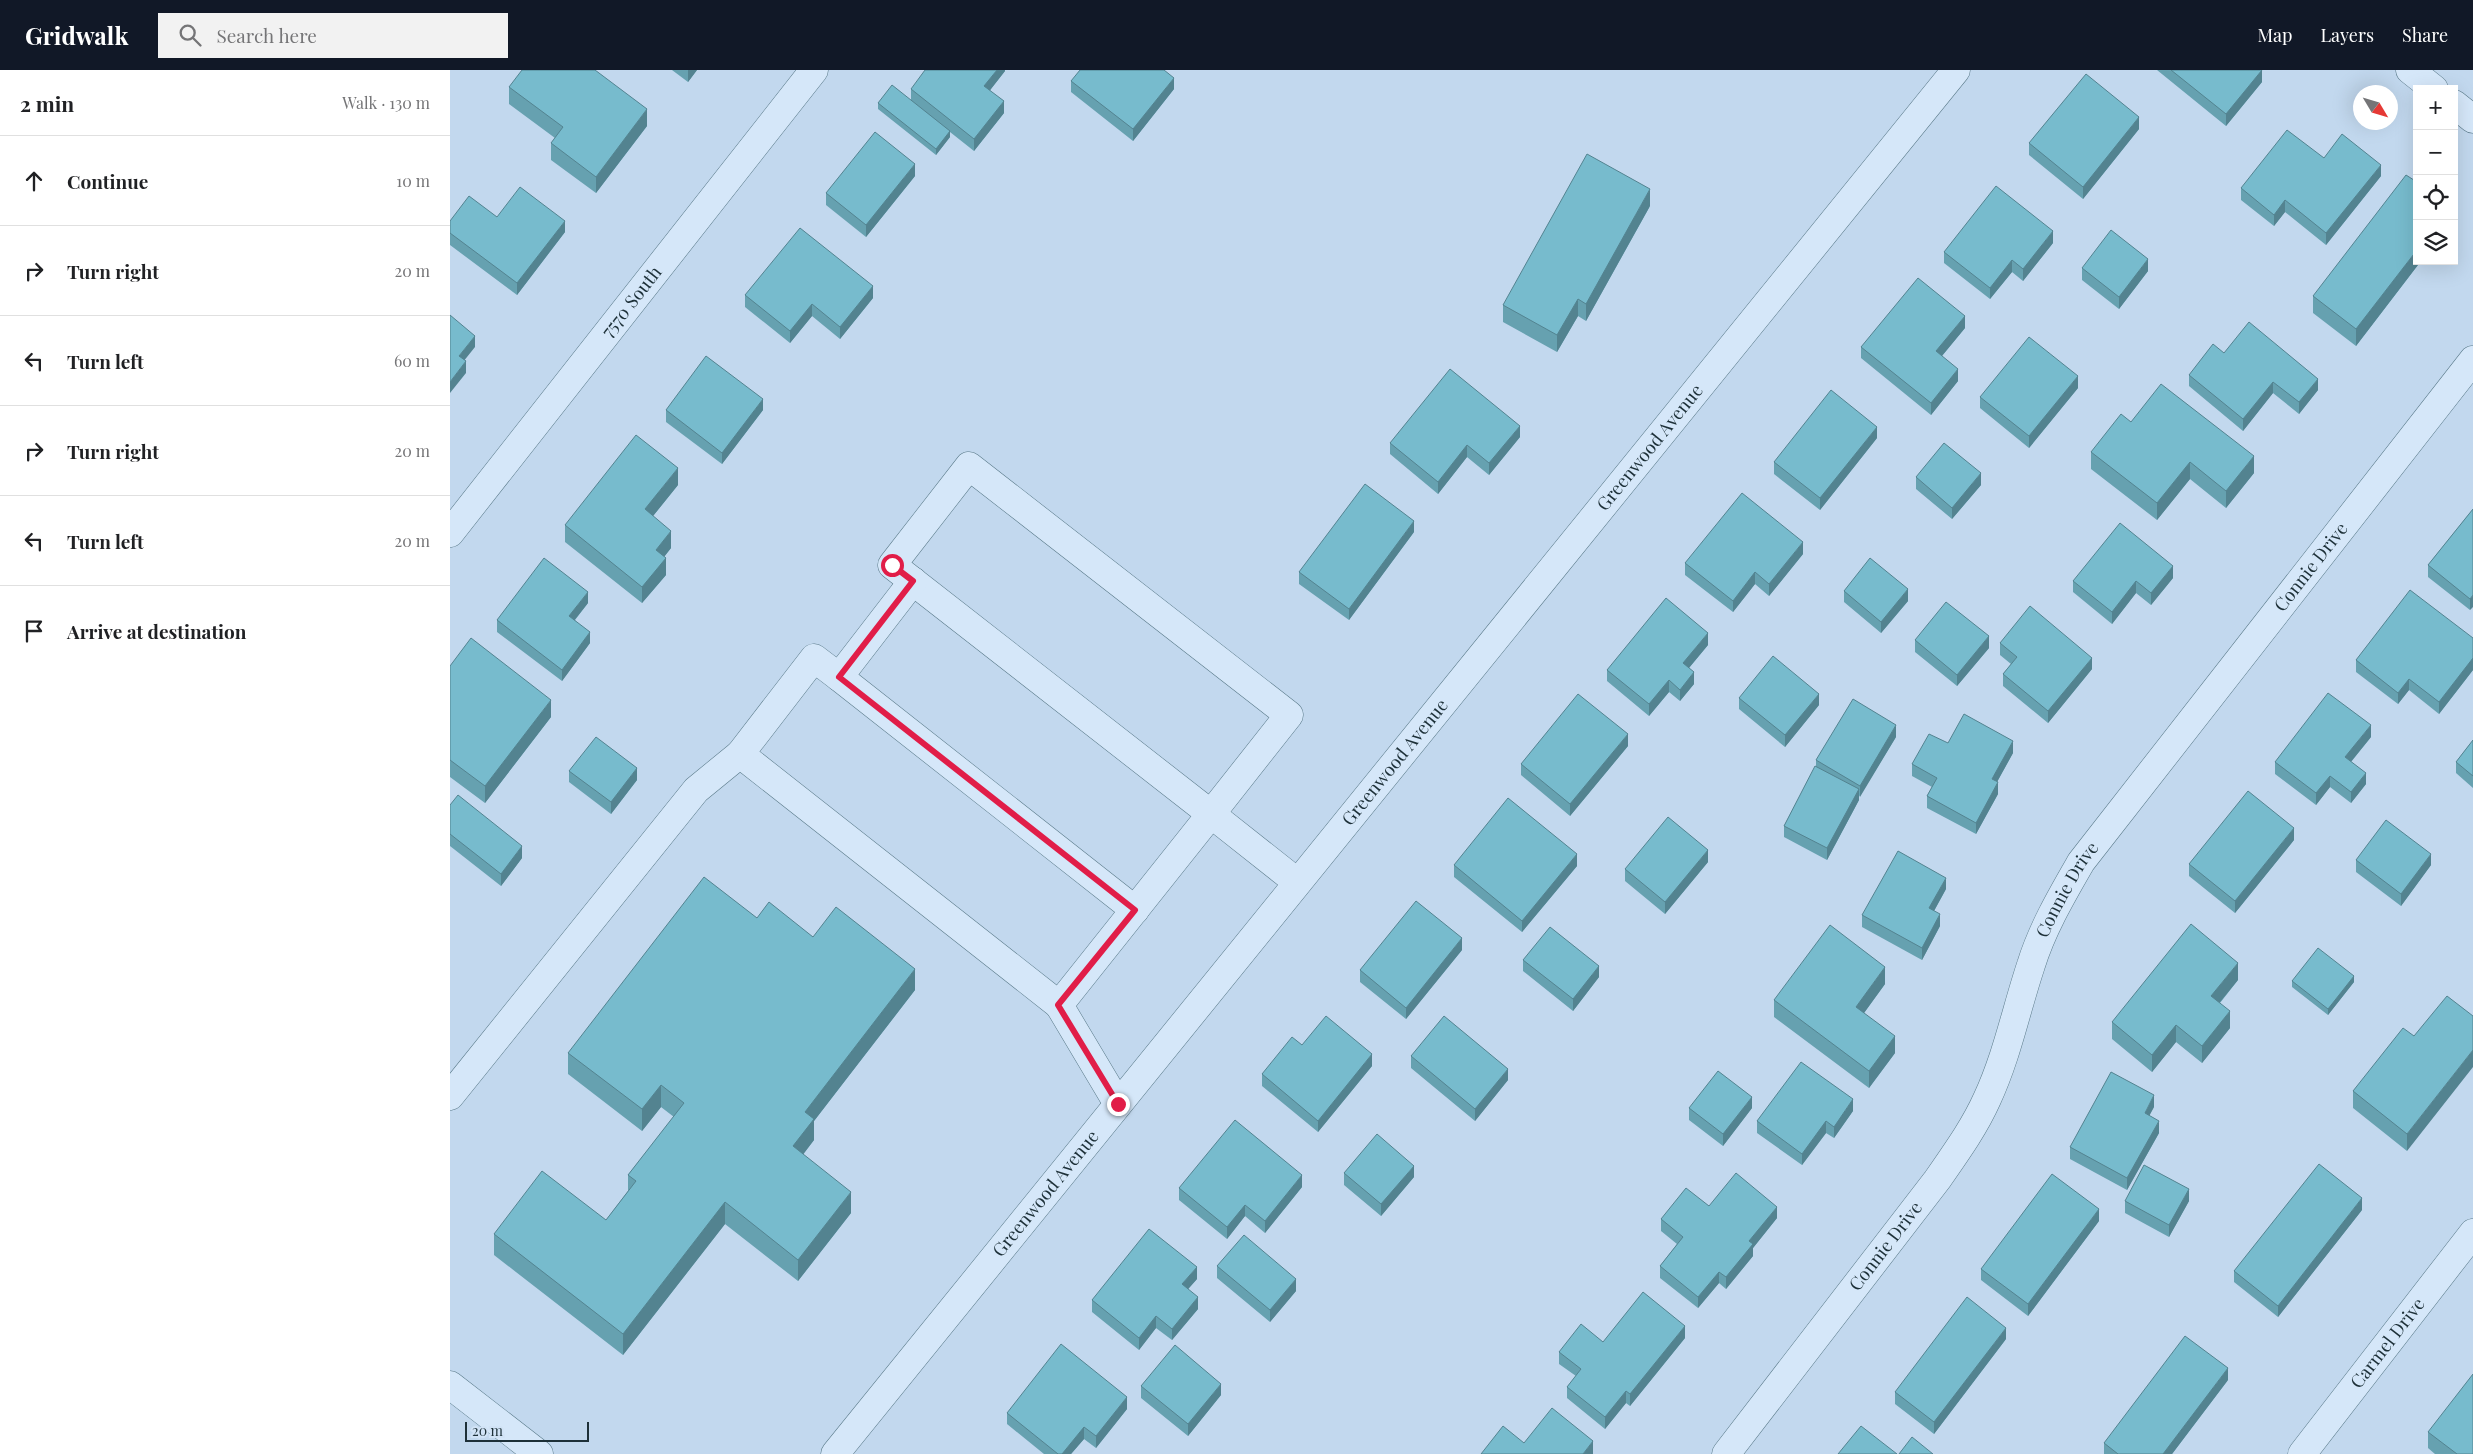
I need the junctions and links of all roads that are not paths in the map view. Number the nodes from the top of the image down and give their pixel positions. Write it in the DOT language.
graph roads {
  1 [pos="814,70"];
  2 [pos="1956,70"];
  3 [pos="2410,70"];
  4 [pos="2429,85"];
  5 [pos="2458,107"];
  6 [pos="2473,119"];
  7 [pos="2473,360"];
  8 [pos="450,533"];
  9 [pos="913,581"];
  10 [pos="839,677"];
  11 [pos="740,754"];
  12 [pos="1211,814"];
  13 [pos="1297,882"];
  14 [pos="1135,910"];
  15 [pos="1058,1005"];
  16 [pos="450,1096"];
  17 [pos="1118,1104"];
  18 [pos="2473,1233"];
  19 [pos="450,1385"];
  20 [pos="539,1454"];
  21 [pos="835,1454"];
  22 [pos="1726,1454"];
  23 [pos="2302,1454"];
  1 -- 8 [label="street, 7570 South"];
  2 -- 13 [label="street, Greenwood Avenue"];
  3 -- 4 [label="street"];
  5 -- 6 [label="street"];
  7 -- 22 [label="street, Connie Drive"];
  9 -- 10 [label="street"];
  9 -- 12 [label="street"];
  9 -- 12 [label="street"];
  10 -- 11 [label="street"];
  10 -- 14 [label="street"];
  11 -- 15 [label="street"];
  11 -- 16 [label="street"];
  12 -- 13 [label="street"];
  12 -- 14 [label="street"];
  13 -- 17 [label="street, Greenwood Avenue"];
  14 -- 15 [label="street"];
  15 -- 17 [label="street"];
  17 -- 21 [label="street, Greenwood Avenue"];
  18 -- 23 [label="street, Carmel Drive"];
  19 -- 20 [label="street"];
}
